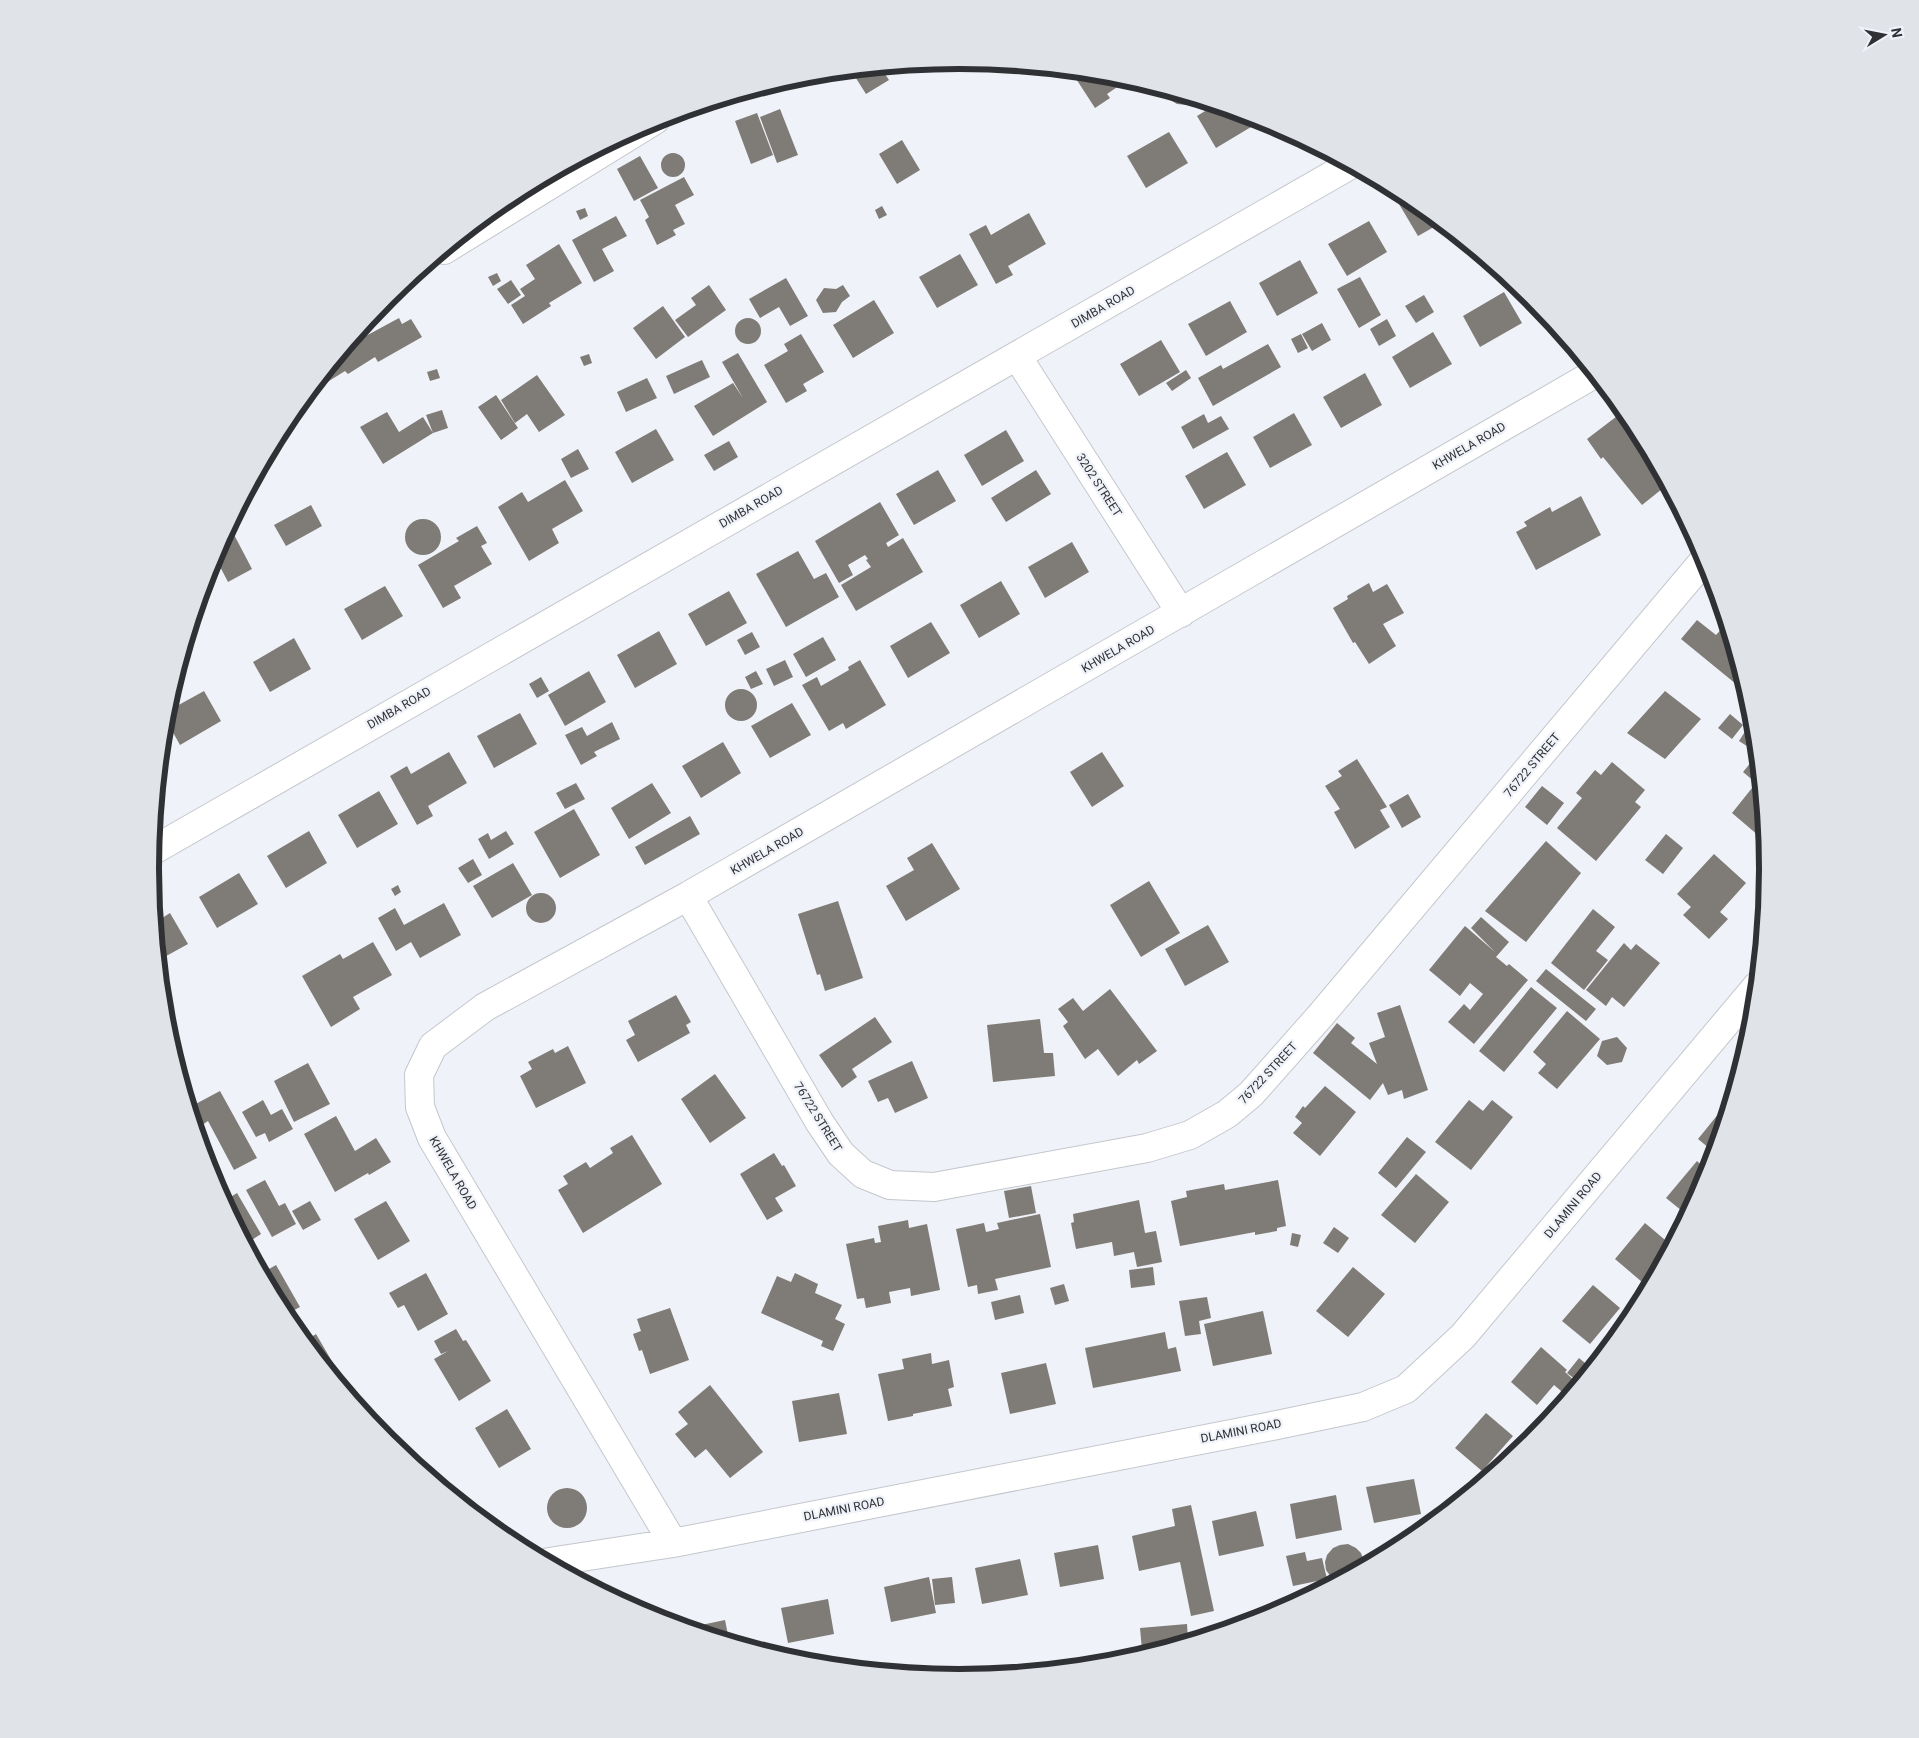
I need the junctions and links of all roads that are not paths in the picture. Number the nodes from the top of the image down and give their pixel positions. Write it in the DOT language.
graph roads {
  1 [pos="596,156"];
  2 [pos="1345,168"];
  3 [pos="487,223"];
  4 [pos="1017,356"];
  5 [pos="1590,377"];
  6 [pos="1700,565"];
  7 [pos="1181,613"];
  8 [pos="160,846"];
  9 [pos="688,896"];
  10 [pos="1749,995"];
  11 [pos="673,1543"];
  12 [pos="557,1561"];
  1 -- 3 [label="street"];
  2 -- 4 [label="street, DIMBA ROAD"];
  4 -- 7 [label="street, 3202 STREET"];
  4 -- 8 [label="street, DIMBA ROAD"];
  5 -- 7 [label="street, KHWELA ROAD"];
  6 -- 9 [label="street, 76722 STREET"];
  7 -- 9 [label="street, KHWELA ROAD"];
  9 -- 11 [label="street, KHWELA ROAD"];
  10 -- 11 [label="street, DLAMINI ROAD"];
  11 -- 12 [label="street, DLAMINI ROAD"];
}
